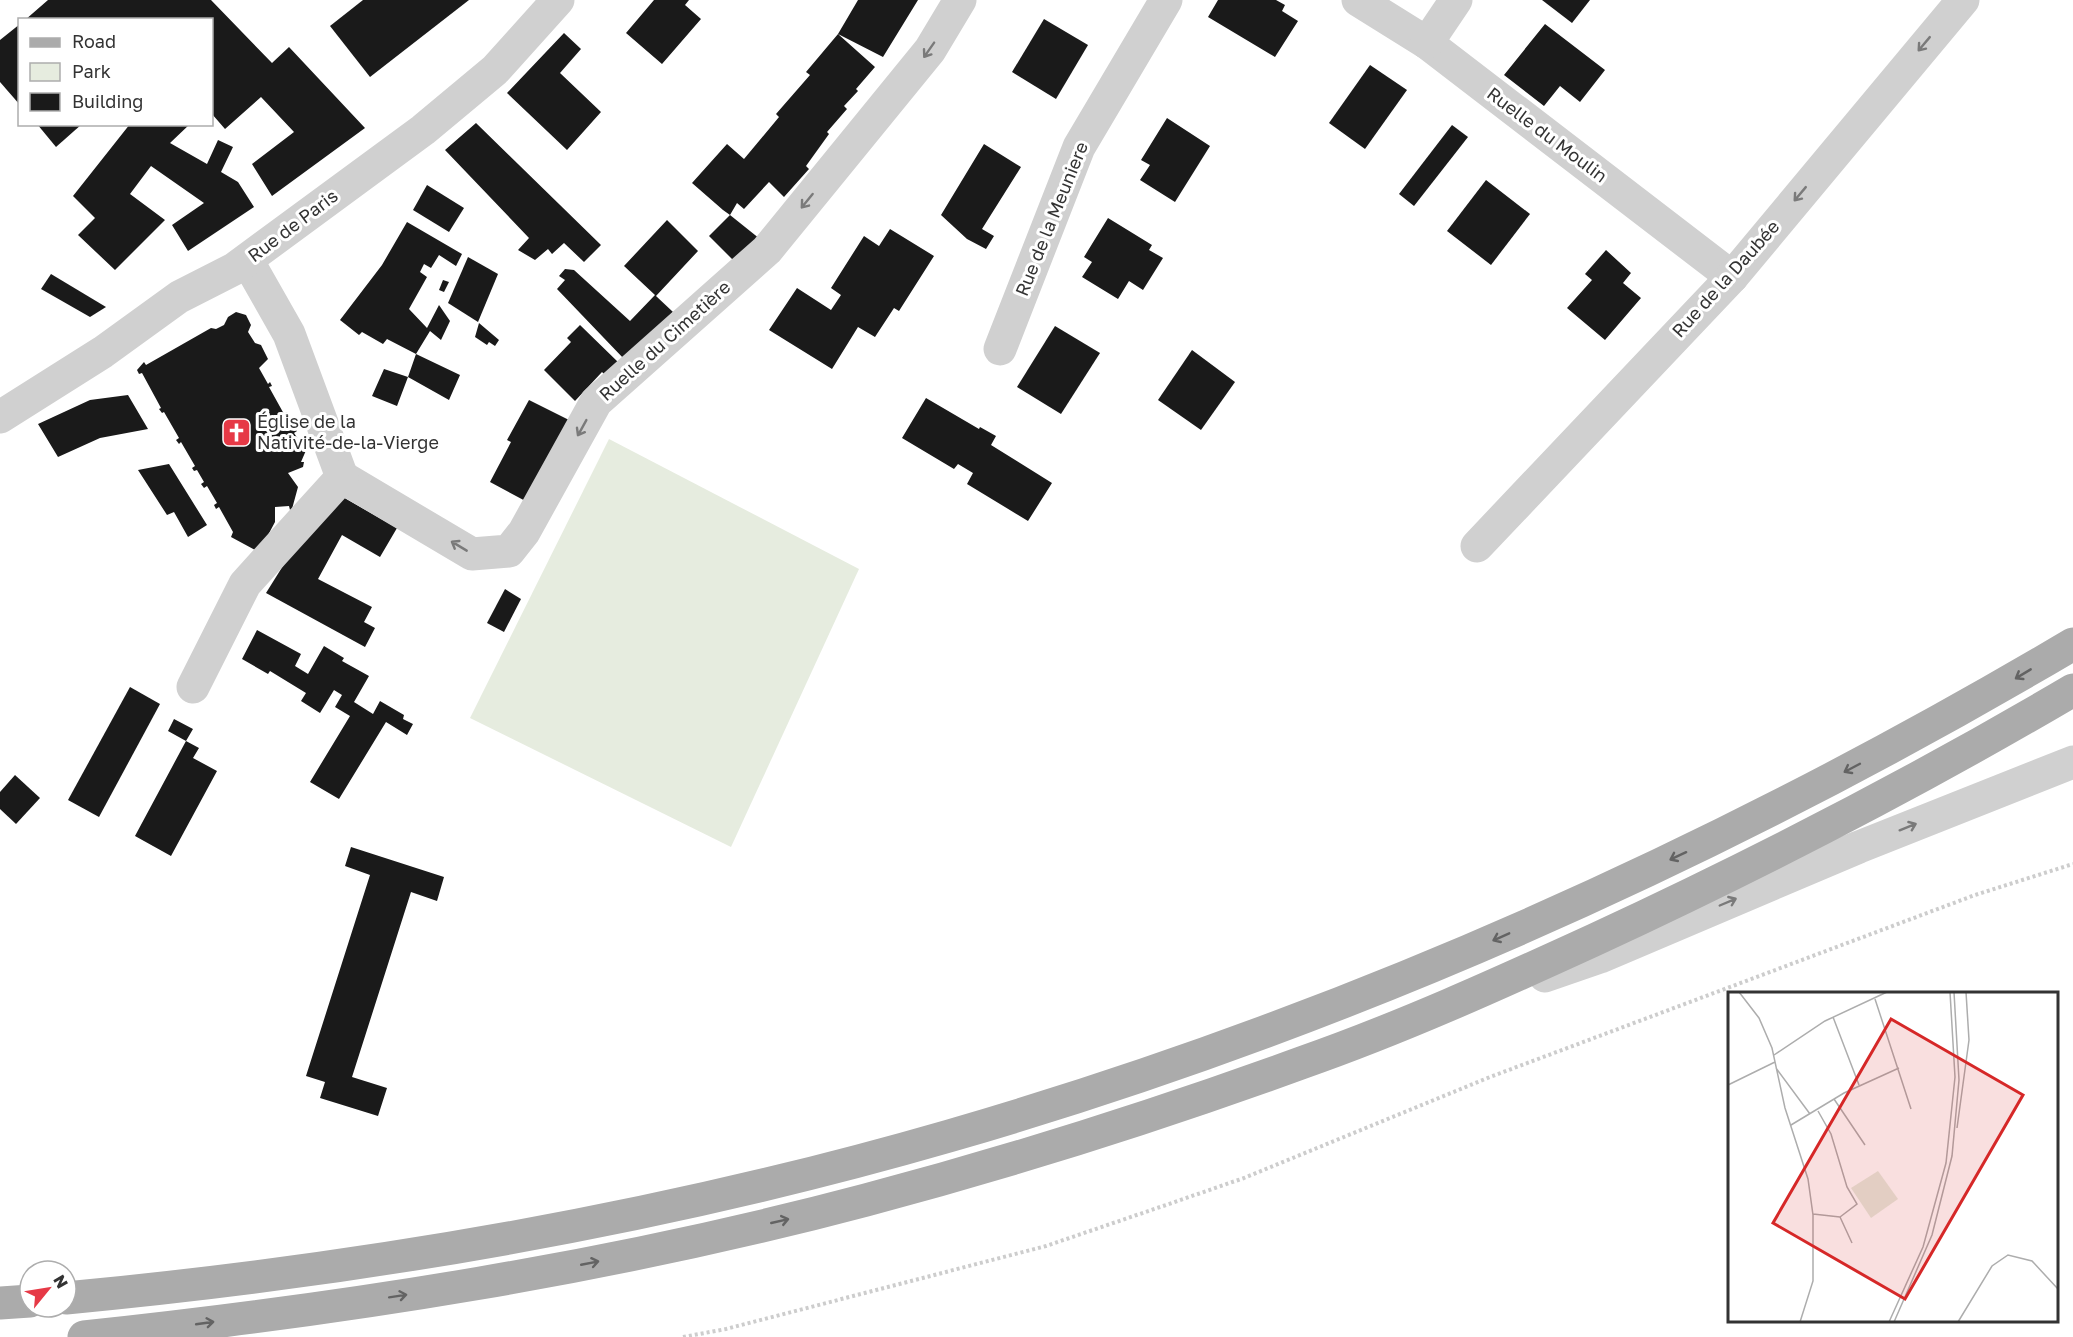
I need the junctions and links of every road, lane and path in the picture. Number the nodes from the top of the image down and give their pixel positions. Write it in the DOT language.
graph roads {
  1 [pos="558,0"];
  2 [pos="960,0"];
  3 [pos="1166,0"];
  4 [pos="1358,0"];
  5 [pos="1456,0"];
  6 [pos="1963,0"];
  7 [pos="1427,43"];
  8 [pos="247,260"];
  9 [pos="1732,277"];
  10 [pos="1000,349"];
  11 [pos="0,417"];
  12 [pos="342,477"];
  13 [pos="1477,546"];
  14 [pos="2073,644"];
  15 [pos="193,687"];
  16 [pos="2073,690"];
  17 [pos="2073,762"];
  18 [pos="2073,864"];
  19 [pos="1360,1041"];
  20 [pos="78,1297"];
  21 [pos="18,1302"];
  22 [pos="0,1303"];
  23 [pos="84,1337"];
  24 [pos="683,1337"];
  1 -- 8 [label="street, Rue de Paris"];
  2 -- 12 [label="street, Ruelle du Cimetière, one-way"];
  3 -- 10 [label="street, Rue de la Meuniere"];
  4 -- 7 [label="street, Ruelle du Moulin"];
  5 -- 7 [label="street"];
  6 -- 9 [label="street, Rue de la Daubée, one-way"];
  7 -- 9 [label="street, Ruelle du Moulin"];
  8 -- 11 [label="street, Rue de Paris"];
  8 -- 12 [label="street"];
  9 -- 13 [label="street, Rue de la Daubée"];
  12 -- 15 [label="street"];
  14 -- 20 [label="main road, one-way"];
  16 -- 19 [label="main road"];
  19 -- 17 [label="street, one-way"];
  18 -- 24 [label="path"];
  23 -- 19 [label="main road, one-way"];
  21 -- 22 [label="main road"];
}
